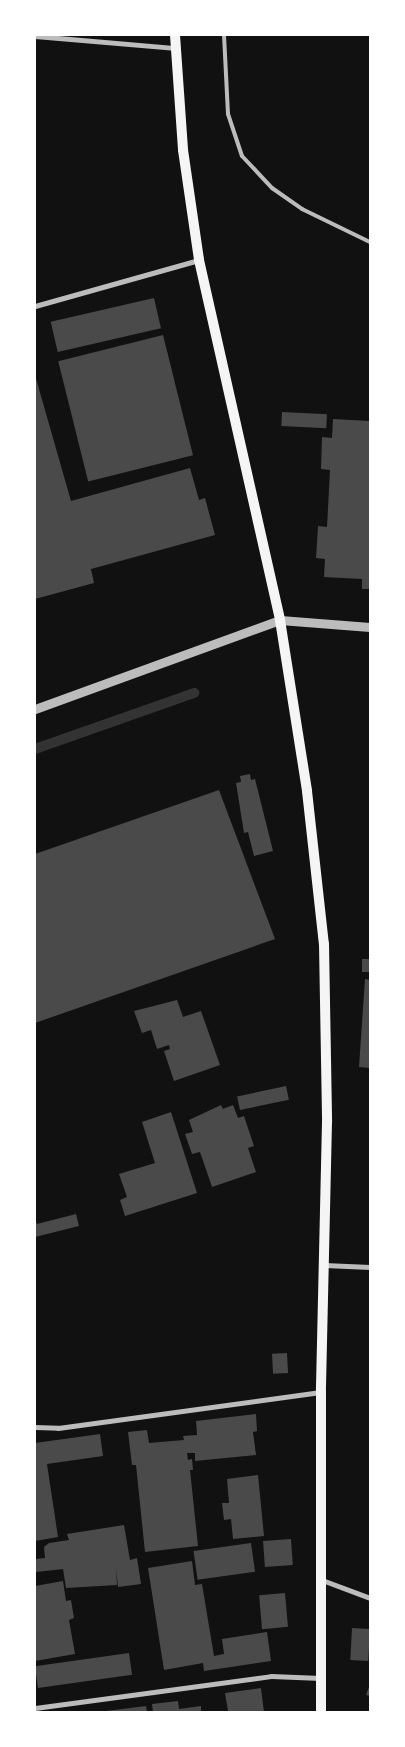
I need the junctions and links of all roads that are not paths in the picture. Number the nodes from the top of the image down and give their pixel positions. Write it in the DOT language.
graph roads {
  1 [pos="175,35"];
  2 [pos="224,35"];
  3 [pos="35,36"];
  4 [pos="176,48"];
  5 [pos="370,242"];
  6 [pos="199,260"];
  7 [pos="35,306"];
  8 [pos="280,620"];
  9 [pos="370,627"];
  10 [pos="35,709"];
  11 [pos="324,1265"];
  12 [pos="370,1268"];
  13 [pos="321,1392"];
  14 [pos="35,1427"];
  15 [pos="322,1580"];
  16 [pos="370,1598"];
  17 [pos="321,1678"];
  18 [pos="35,1708"];
  19 [pos="321,1712"];
  1 -- 4 [label="main road"];
  2 -- 5 [label="lane"];
  3 -- 4 [label="street"];
  4 -- 6 [label="main road"];
  6 -- 7 [label="street"];
  6 -- 8 [label="main road"];
  8 -- 9 [label="street"];
  8 -- 10 [label="street"];
  8 -- 11 [label="main road"];
  11 -- 12 [label="street"];
  11 -- 13 [label="main road"];
  13 -- 14 [label="street"];
  13 -- 15 [label="main road"];
  15 -- 16 [label="street"];
  15 -- 17 [label="main road"];
  17 -- 18 [label="street"];
  17 -- 19 [label="main road"];
}
